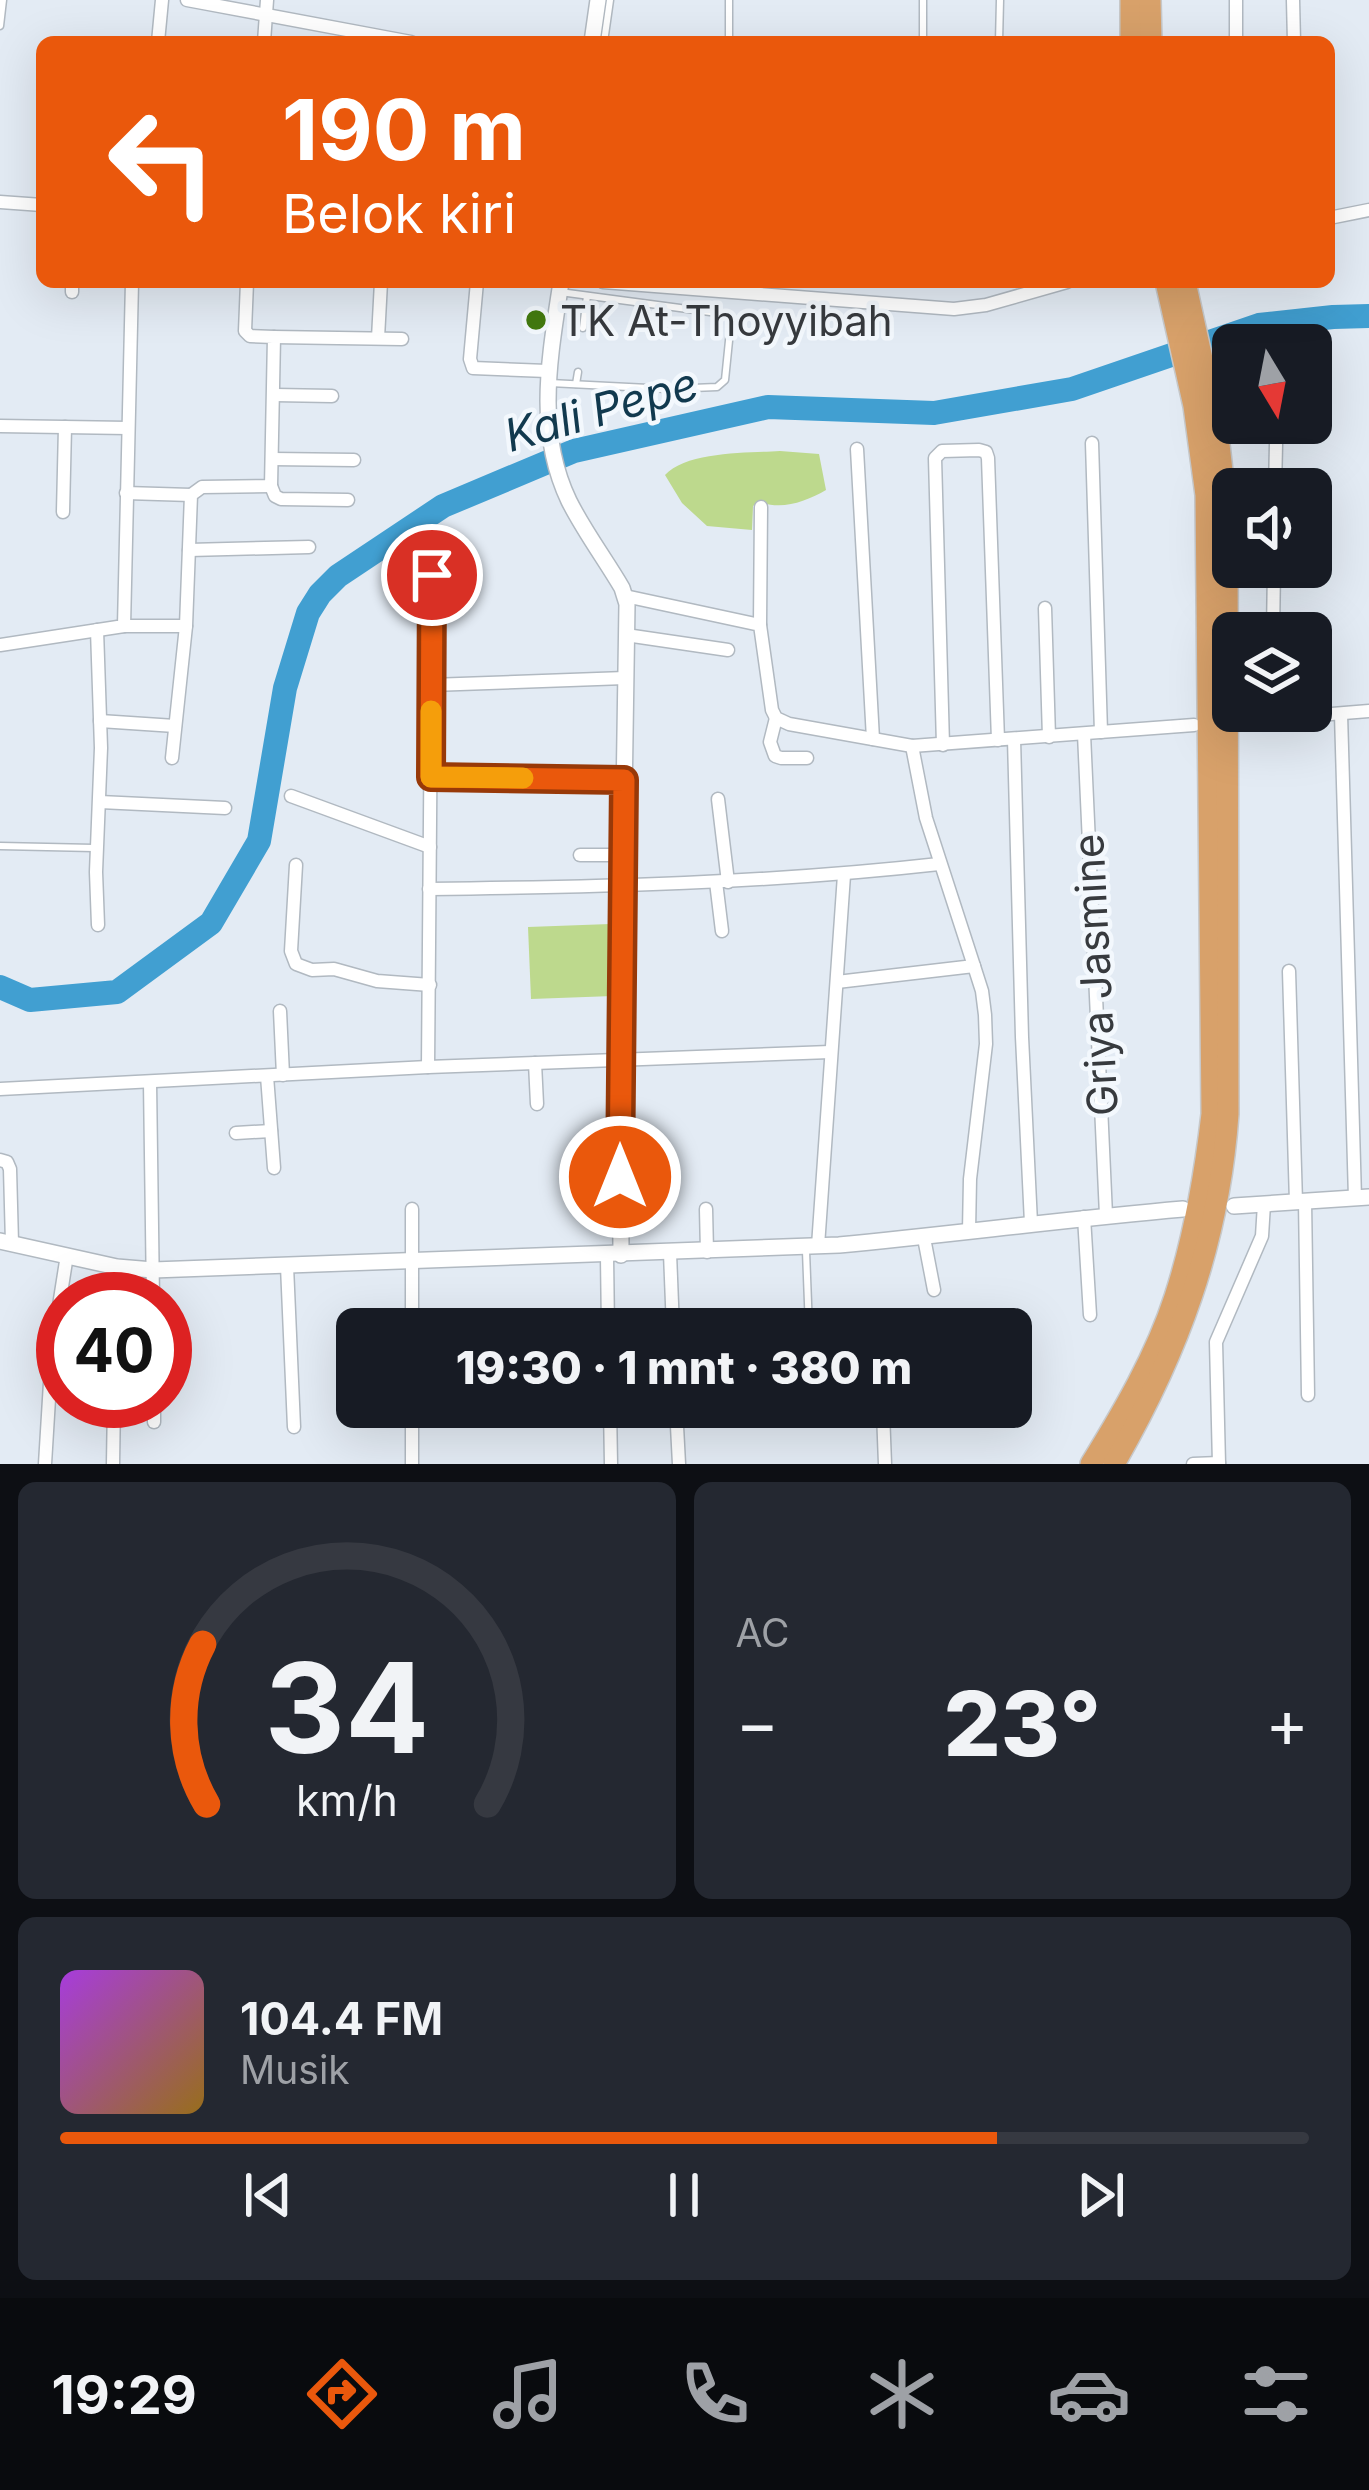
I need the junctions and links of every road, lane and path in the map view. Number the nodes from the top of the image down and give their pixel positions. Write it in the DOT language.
graph roads {
  1 [pos="3,0"];
  2 [pos="163,0"];
  3 [pos="187,0"];
  4 [pos="598,0"];
  5 [pos="610,0"];
  6 [pos="729,0"];
  7 [pos="923,0"];
  8 [pos="1000,0"];
  9 [pos="1131,0"];
  10 [pos="1150,0"];
  11 [pos="1236,0"];
  12 [pos="1293,0"];
  13 [pos="267,7"];
  14 [pos="0,26"];
  15 [pos="159,36"];
  16 [pos="386,36"];
  17 [pos="593,36"];
  18 [pos="605,36"];
  19 [pos="729,36"];
  20 [pos="923,36"];
  21 [pos="999,36"];
  22 [pos="1131,36"];
  23 [pos="1150,36"];
  24 [pos="1236,36"];
  25 [pos="1294,36"];
  26 [pos="0,202"];
  27 [pos="36,205"];
  28 [pos="1369,210"];
  29 [pos="1335,217"];
  30 [pos="132,288"];
  31 [pos="247,288"];
  32 [pos="381,288"];
  33 [pos="476,288"];
  34 [pos="560,288"];
  35 [pos="563,288"];
  36 [pos="681,288"];
  37 [pos="1046,288"];
  38 [pos="1168,288"];
  39 [pos="1186,288"];
  40 [pos="587,296"];
  41 [pos="583,328"];
  42 [pos="274,337"];
  43 [pos="378,338"];
  44 [pos="402,338"];
  45 [pos="578,372"];
  46 [pos="547,377"];
  47 [pos="576,384"];
  48 [pos="274,395"];
  49 [pos="332,396"];
  50 [pos="0,426"];
  51 [pos="65,427"];
  52 [pos="128,428"];
  53 [pos="1208,429"];
  54 [pos="1092,442"];
  55 [pos="1276,444"];
  56 [pos="857,449"];
  57 [pos="272,459"];
  58 [pos="354,460"];
  59 [pos="1275,468"];
  60 [pos="272,486"];
  61 [pos="126,493"];
  62 [pos="191,495"];
  63 [pos="348,500"];
  64 [pos="761,507"];
  65 [pos="63,512"];
  66 [pos="309,548"];
  67 [pos="189,550"];
  68 [pos="432,575"];
  69 [pos="625,596"];
  70 [pos="1045,608"];
  71 [pos="124,626"];
  72 [pos="186,626"];
  73 [pos="760,626"];
  74 [pos="97,630"];
  75 [pos="626,635"];
  76 [pos="0,645"];
  77 [pos="728,650"];
  78 [pos="625,678"];
  79 [pos="431,685"];
  80 [pos="1369,712"];
  81 [pos="1332,714"];
  82 [pos="1341,714"];
  83 [pos="776,718"];
  84 [pos="100,721"];
  85 [pos="1194,725"];
  86 [pos="176,726"];
  87 [pos="1100,733"];
  88 [pos="1084,734"];
  89 [pos="1049,736"];
  90 [pos="1014,739"];
  91 [pos="873,740"];
  92 [pos="998,740"];
  93 [pos="943,745"];
  94 [pos="913,746"];
  95 [pos="172,758"];
  96 [pos="807,758"];
  97 [pos="431,777"];
  98 [pos="624,780"];
  99 [pos="291,796"];
  100 [pos="718,799"];
  101 [pos="100,802"];
  102 [pos="226,808"];
  103 [pos="0,846"];
  104 [pos="430,847"];
  105 [pos="98,848"];
  106 [pos="580,855"];
  107 [pos="623,855"];
  108 [pos="296,865"];
  109 [pos="939,865"];
  110 [pos="844,875"];
  111 [pos="722,882"];
  112 [pos="623,887"];
  113 [pos="429,889"];
  114 [pos="98,925"];
  115 [pos="722,931"];
  116 [pos="974,966"];
  117 [pos="1288,971"];
  118 [pos="837,982"];
  119 [pos="430,985"];
  120 [pos="280,1011"];
  121 [pos="830,1052"];
  122 [pos="620,1060"];
  123 [pos="535,1063"];
  124 [pos="428,1067"];
  125 [pos="283,1075"];
  126 [pos="267,1076"];
  127 [pos="150,1082"];
  128 [pos="0,1089"];
  129 [pos="537,1104"];
  130 [pos="271,1131"];
  131 [pos="236,1133"];
  132 [pos="0,1160"];
  133 [pos="274,1168"];
  134 [pos="1362,1198"];
  135 [pos="1300,1202"];
  136 [pos="1264,1204"];
  137 [pos="1234,1206"];
  138 [pos="412,1209"];
  139 [pos="706,1209"];
  140 [pos="1183,1209"];
  141 [pos="1106,1216"];
  142 [pos="1084,1217"];
  143 [pos="1031,1222"];
  144 [pos="968,1231"];
  145 [pos="924,1238"];
  146 [pos="6,1242"];
  147 [pos="812,1247"];
  148 [pos="706,1252"];
  149 [pos="670,1253"];
  150 [pos="67,1255"];
  151 [pos="614,1255"];
  152 [pos="412,1262"];
  153 [pos="287,1266"];
  154 [pos="117,1267"];
  155 [pos="153,1270"];
  156 [pos="117,1272"];
  157 [pos="934,1290"];
  158 [pos="412,1308"];
  159 [pos="610,1308"];
  160 [pos="672,1308"];
  161 [pos="810,1308"];
  162 [pos="1090,1315"];
  163 [pos="1308,1395"];
  164 [pos="294,1427"];
  165 [pos="114,1428"];
  166 [pos="412,1428"];
  167 [pos="610,1428"];
  168 [pos="677,1428"];
  169 [pos="884,1428"];
  170 [pos="1219,1463"];
  171 [pos="45,1464"];
  172 [pos="113,1464"];
  173 [pos="412,1464"];
  174 [pos="611,1464"];
  175 [pos="679,1464"];
  176 [pos="885,1464"];
  177 [pos="1091,1464"];
  178 [pos="1114,1464"];
  179 [pos="1192,1464"];
  1 -- 14 [label="lane"];
  2 -- 15 [label="street"];
  3 -- 13 [label="street"];
  4 -- 17 [label="street"];
  5 -- 18 [label="lane"];
  6 -- 19 [label="lane"];
  7 -- 20 [label="lane"];
  8 -- 21 [label="lane"];
  9 -- 22 [label="highway"];
  10 -- 23 [label="highway"];
  11 -- 24 [label="street"];
  12 -- 25 [label="street"];
  13 -- 16 [label="street"];
  26 -- 27 [label="street"];
  28 -- 29 [label="street"];
  30 -- 52 [label="street"];
  31 -- 42 [label="street"];
  32 -- 43 [label="street"];
  33 -- 46 [label="street"];
  34 -- 46 [label="street"];
  35 -- 40 [label="lane"];
  36 -- 37 [label="street"];
  38 -- 53 [label="highway"];
  39 -- 53 [label="highway"];
  40 -- 41 [label="lane"];
  40 -- 47 [label="lane"];
  42 -- 43 [label="street"];
  42 -- 48 [label="street"];
  43 -- 44 [label="street"];
  45 -- 47 [label="lane"];
  46 -- 47 [label="lane"];
  46 -- 69 [label="street"];
  48 -- 49 [label="street"];
  48 -- 57 [label="street"];
  50 -- 51 [label="street"];
  51 -- 52 [label="street"];
  51 -- 65 [label="street"];
  52 -- 61 [label="street"];
  53 -- 177 [label="highway"];
  53 -- 178 [label="highway"];
  54 -- 87 [label="street"];
  55 -- 59 [label="street"];
  56 -- 91 [label="street"];
  57 -- 58 [label="street"];
  57 -- 60 [label="street"];
  60 -- 62 [label="street"];
  60 -- 63 [label="street"];
  61 -- 62 [label="street"];
  61 -- 71 [label="street"];
  62 -- 67 [label="street"];
  64 -- 73 [label="street"];
  66 -- 67 [label="street"];
  67 -- 72 [label="street"];
  68 -- 79 [label="street"];
  69 -- 73 [label="street"];
  69 -- 75 [label="street"];
  70 -- 89 [label="street"];
  71 -- 72 [label="street"];
  71 -- 74 [label="street"];
  72 -- 86 [label="street"];
  73 -- 83 [label="street"];
  74 -- 76 [label="street"];
  74 -- 84 [label="street"];
  75 -- 77 [label="street"];
  75 -- 78 [label="street"];
  78 -- 79 [label="street"];
  78 -- 98 [label="street"];
  79 -- 97 [label="street"];
  80 -- 82 [label="street"];
  81 -- 82 [label="street"];
  82 -- 134 [label="street"];
  83 -- 91 [label="street"];
  83 -- 96 [label="street"];
  84 -- 86 [label="street"];
  84 -- 101 [label="street"];
  85 -- 87 [label="street"];
  86 -- 95 [label="street"];
  87 -- 88 [label="street"];
  88 -- 89 [label="street"];
  88 -- 141 [label="street, Griya Jasmine"];
  89 -- 90 [label="street"];
  90 -- 92 [label="street"];
  90 -- 143 [label="street"];
  91 -- 94 [label="street"];
  92 -- 93 [label="street"];
  92 -- 93 [label="street"];
  93 -- 94 [label="street"];
  94 -- 109 [label="street"];
  97 -- 98 [label="street"];
  97 -- 104 [label="street"];
  98 -- 107 [label="street"];
  99 -- 104 [label="street"];
  100 -- 111 [label="street"];
  101 -- 102 [label="street"];
  101 -- 105 [label="street"];
  103 -- 105 [label="lane"];
  104 -- 113 [label="street"];
  105 -- 114 [label="street"];
  106 -- 107 [label="street"];
  107 -- 112 [label="street"];
  108 -- 119 [label="street"];
  109 -- 110 [label="street"];
  109 -- 116 [label="street"];
  110 -- 111 [label="street"];
  110 -- 118 [label="street"];
  111 -- 112 [label="street"];
  111 -- 115 [label="street"];
  112 -- 113 [label="street"];
  112 -- 122 [label="street"];
  113 -- 119 [label="street"];
  116 -- 118 [label="street"];
  116 -- 144 [label="street"];
  117 -- 135 [label="street"];
  118 -- 121 [label="street"];
  119 -- 124 [label="street"];
  120 -- 125 [label="street"];
  121 -- 122 [label="street"];
  121 -- 147 [label="street"];
  122 -- 123 [label="street"];
  122 -- 151 [label="street"];
  123 -- 124 [label="street"];
  123 -- 129 [label="street"];
  124 -- 125 [label="street"];
  125 -- 126 [label="street"];
  126 -- 127 [label="street"];
  126 -- 130 [label="street"];
  127 -- 128 [label="street"];
  127 -- 155 [label="street"];
  130 -- 131 [label="street"];
  130 -- 133 [label="street"];
  132 -- 146 [label="street"];
  134 -- 135 [label="street"];
  135 -- 136 [label="street"];
  135 -- 163 [label="street"];
  136 -- 137 [label="street"];
  136 -- 170 [label="street"];
  138 -- 152 [label="street"];
  139 -- 148 [label="street"];
  140 -- 141 [label="street"];
  141 -- 142 [label="street"];
  142 -- 143 [label="street"];
  142 -- 162 [label="street"];
  143 -- 144 [label="street"];
  144 -- 145 [label="street"];
  145 -- 147 [label="street"];
  145 -- 157 [label="street"];
  146 -- 150 [label="street"];
  147 -- 148 [label="street"];
  147 -- 161 [label="lane"];
  148 -- 149 [label="street"];
  149 -- 151 [label="street"];
  149 -- 160 [label="street"];
  150 -- 154 [label="street"];
  150 -- 171 [label="street"];
  151 -- 152 [label="street"];
  151 -- 159 [label="street"];
  152 -- 153 [label="street"];
  152 -- 158 [label="street"];
  153 -- 155 [label="street"];
  153 -- 164 [label="street"];
  154 -- 155 [label="street"];
  154 -- 156 [label="street"];
  165 -- 172 [label="street"];
  166 -- 173 [label="street"];
  167 -- 174 [label="street"];
  168 -- 175 [label="street"];
  169 -- 176 [label="street"];
  170 -- 179 [label="street"];
}
